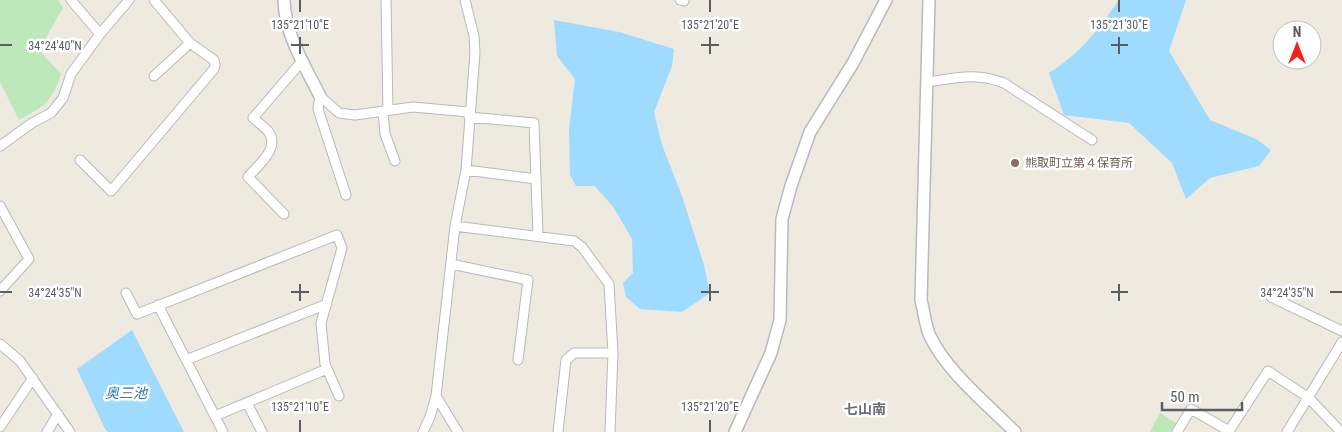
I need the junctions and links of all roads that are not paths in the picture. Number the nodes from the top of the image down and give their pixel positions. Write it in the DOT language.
graph roads {
  1 [pos="71,0"];
  2 [pos="129,0"];
  3 [pos="154,0"];
  4 [pos="284,0"];
  5 [pos="386,0"];
  6 [pos="465,0"];
  7 [pos="680,0"];
  8 [pos="684,0"];
  9 [pos="886,0"];
  10 [pos="929,0"];
  11 [pos="100,34"];
  12 [pos="190,43"];
  13 [pos="302,61"];
  14 [pos="154,76"];
  15 [pos="927,82"];
  16 [pos="320,96"];
  17 [pos="386,111"];
  18 [pos="469,114"];
  19 [pos="1092,140"];
  20 [pos="0,146"];
  21 [pos="80,160"];
  22 [pos="395,161"];
  23 [pos="466,170"];
  24 [pos="536,179"];
  25 [pos="346,196"];
  26 [pos="1,211"];
  27 [pos="284,214"];
  28 [pos="455,226"];
  29 [pos="538,236"];
  30 [pos="451,264"];
  31 [pos="0,291"];
  32 [pos="126,293"];
  33 [pos="1271,297"];
  34 [pos="326,304"];
  35 [pos="158,305"];
  36 [pos="1342,331"];
  37 [pos="1342,342"];
  38 [pos="0,344"];
  39 [pos="613,353"];
  40 [pos="186,360"];
  41 [pos="518,360"];
  42 [pos="327,369"];
  43 [pos="33,378"];
  44 [pos="339,396"];
  45 [pos="436,396"];
  46 [pos="1309,398"];
  47 [pos="247,403"];
  48 [pos="58,414"];
  49 [pos="215,416"];
  50 [pos="0,427"];
  51 [pos="47,432"];
  52 [pos="70,432"];
  53 [pos="223,432"];
  54 [pos="262,432"];
  55 [pos="423,432"];
  56 [pos="458,432"];
  57 [pos="558,432"];
  58 [pos="610,432"];
  59 [pos="735,432"];
  60 [pos="1015,432"];
  61 [pos="1177,432"];
  62 [pos="1229,432"];
  63 [pos="1288,432"];
  64 [pos="1341,432"];
  1 -- 11 [label="street"];
  2 -- 11 [label="street"];
  3 -- 12 [label="street"];
  4 -- 13 [label="street"];
  5 -- 17 [label="street"];
  6 -- 18 [label="street"];
  7 -- 8 [label="street"];
  9 -- 59 [label="street"];
  10 -- 15 [label="street"];
  11 -- 20 [label="street"];
  12 -- 14 [label="street"];
  12 -- 21 [label="street"];
  13 -- 16 [label="street"];
  13 -- 27 [label="street"];
  15 -- 19 [label="street"];
  15 -- 60 [label="street"];
  16 -- 17 [label="street"];
  16 -- 25 [label="street"];
  17 -- 18 [label="street"];
  17 -- 22 [label="street"];
  18 -- 23 [label="street"];
  18 -- 24 [label="street"];
  23 -- 24 [label="street"];
  23 -- 28 [label="street"];
  24 -- 29 [label="street"];
  26 -- 31 [label="street"];
  28 -- 29 [label="street"];
  28 -- 30 [label="street"];
  29 -- 39 [label="street"];
  30 -- 41 [label="street"];
  30 -- 45 [label="street"];
  32 -- 35 [label="street"];
  33 -- 36 [label="street"];
  34 -- 35 [label="street"];
  34 -- 40 [label="street"];
  34 -- 42 [label="street"];
  35 -- 40 [label="street"];
  37 -- 46 [label="street"];
  38 -- 43 [label="street"];
  39 -- 57 [label="street"];
  39 -- 58 [label="street"];
  40 -- 49 [label="street"];
  42 -- 44 [label="street"];
  42 -- 47 [label="street"];
  43 -- 48 [label="street"];
  43 -- 50 [label="street"];
  45 -- 55 [label="street"];
  45 -- 56 [label="street"];
  46 -- 62 [label="street"];
  46 -- 63 [label="street"];
  46 -- 64 [label="street"];
  47 -- 49 [label="street"];
  47 -- 54 [label="street"];
  48 -- 51 [label="street"];
  48 -- 52 [label="street"];
  49 -- 53 [label="street"];
  61 -- 62 [label="street"];
}
